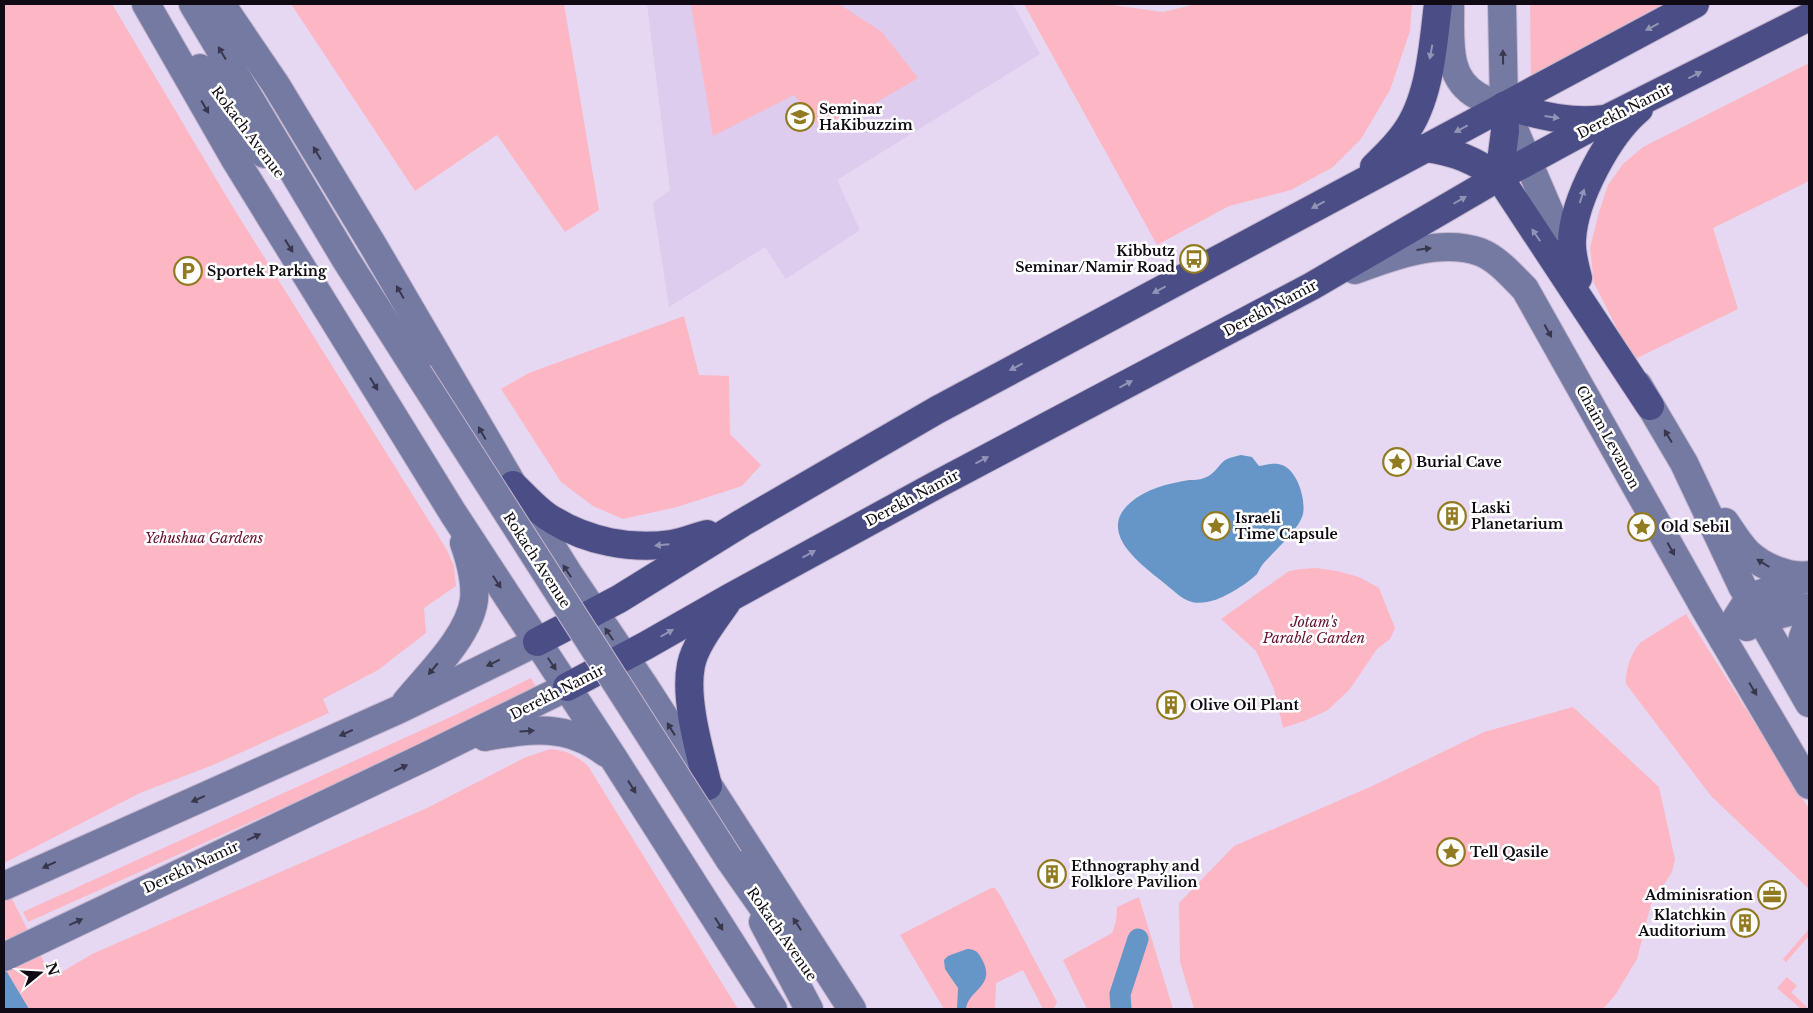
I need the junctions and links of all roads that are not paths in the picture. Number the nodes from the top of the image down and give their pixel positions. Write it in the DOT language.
graph roads {
  1 [pos="146,4"];
  2 [pos="151,4"];
  3 [pos="193,4"];
  4 [pos="221,4"];
  5 [pos="1438,4"];
  6 [pos="1450,4"];
  7 [pos="1502,4"];
  8 [pos="1695,4"];
  9 [pos="1809,17"];
  10 [pos="1655,96"];
  11 [pos="1504,106"];
  12 [pos="1608,118"];
  13 [pos="1425,148"];
  14 [pos="1527,162"];
  15 [pos="1498,177"];
  16 [pos="1359,183"];
  17 [pos="346,260"];
  18 [pos="1578,278"];
  19 [pos="1312,286"];
  20 [pos="1650,406"];
  21 [pos="1684,463"];
  22 [pos="513,485"];
  23 [pos="453,513"];
  24 [pos="742,523"];
  25 [pos="1809,576"];
  26 [pos="731,597"];
  27 [pos="1809,607"];
  28 [pos="1756,608"];
  29 [pos="594,612"];
  30 [pos="1809,623"];
  31 [pos="1723,639"];
  32 [pos="537,642"];
  33 [pos="624,657"];
  34 [pos="567,687"];
  35 [pos="1808,700"];
  36 [pos="400,709"];
  37 [pos="429,755"];
  38 [pos="614,759"];
  39 [pos="1809,785"];
  40 [pos="708,786"];
  41 [pos="730,859"];
  42 [pos="4,886"];
  43 [pos="4,957"];
  44 [pos="773,1009"];
  45 [pos="809,1009"];
  46 [pos="834,1009"];
  47 [pos="852,1009"];
  1 -- 23 [label="main road, one-way"];
  2 -- 17 [label="main road, Rokach Avenue"];
  17 -- 3 [label="main road, Rokach Avenue, one-way"];
  22 -- 4 [label="main road, one-way"];
  5 -- 16 [label="highway, one-way"];
  6 -- 11 [label="main road"];
  11 -- 7 [label="main road, one-way"];
  8 -- 11 [label="highway, one-way"];
  10 -- 9 [label="highway, Derekh Namir, one-way"];
  10 -- 12 [label="highway, Derekh Namir"];
  18 -- 10 [label="highway, one-way"];
  11 -- 12 [label="highway, one-way"];
  11 -- 13 [label="highway, one-way"];
  11 -- 14 [label="main road"];
  11 -- 15 [label="highway"];
  12 -- 14 [label="highway, Derekh Namir"];
  13 -- 15 [label="highway"];
  13 -- 16 [label="highway"];
  14 -- 15 [label="highway, Derekh Namir"];
  14 -- 18 [label="main road"];
  19 -- 15 [label="highway, Derekh Namir, one-way"];
  20 -- 15 [label="highway, one-way"];
  16 -- 24 [label="highway, one-way"];
  17 -- 41 [label="main road, Rokach Avenue, bridge"];
  18 -- 20 [label="main road"];
  26 -- 19 [label="highway, Derekh Namir, one-way"];
  19 -- 31 [label="main road, Chaim Levanon, one-way"];
  21 -- 20 [label="main road, one-way"];
  25 -- 21 [label="main road, one-way"];
  21 -- 28 [label="main road"];
  24 -- 22 [label="highway, one-way"];
  29 -- 22 [label="main road, one-way"];
  23 -- 32 [label="main road, one-way"];
  23 -- 36 [label="main road, one-way"];
  24 -- 29 [label="highway"];
  25 -- 28 [label="main road"];
  33 -- 26 [label="highway, Derekh Namir, one-way"];
  26 -- 40 [label="highway"];
  27 -- 28 [label="main road"];
  28 -- 31 [label="main road"];
  28 -- 35 [label="main road"];
  29 -- 32 [label="highway"];
  33 -- 29 [label="main road, one-way"];
  30 -- 35 [label="main road"];
  31 -- 39 [label="main road, Chaim Levanon, one-way"];
  32 -- 34 [label="main road, one-way"];
  32 -- 36 [label="main road, one-way"];
  33 -- 34 [label="highway, Derekh Namir"];
  40 -- 33 [label="main road, one-way"];
  34 -- 37 [label="main road, Derekh Namir"];
  34 -- 38 [label="main road"];
  36 -- 42 [label="main road, one-way"];
  37 -- 38 [label="main road, one-way"];
  43 -- 37 [label="main road, Derekh Namir, one-way"];
  38 -- 44 [label="main road, one-way"];
  47 -- 40 [label="main road, one-way"];
  41 -- 45 [label="main road, Rokach Avenue"];
  41 -- 46 [label="main road, Rokach Avenue"];
}
